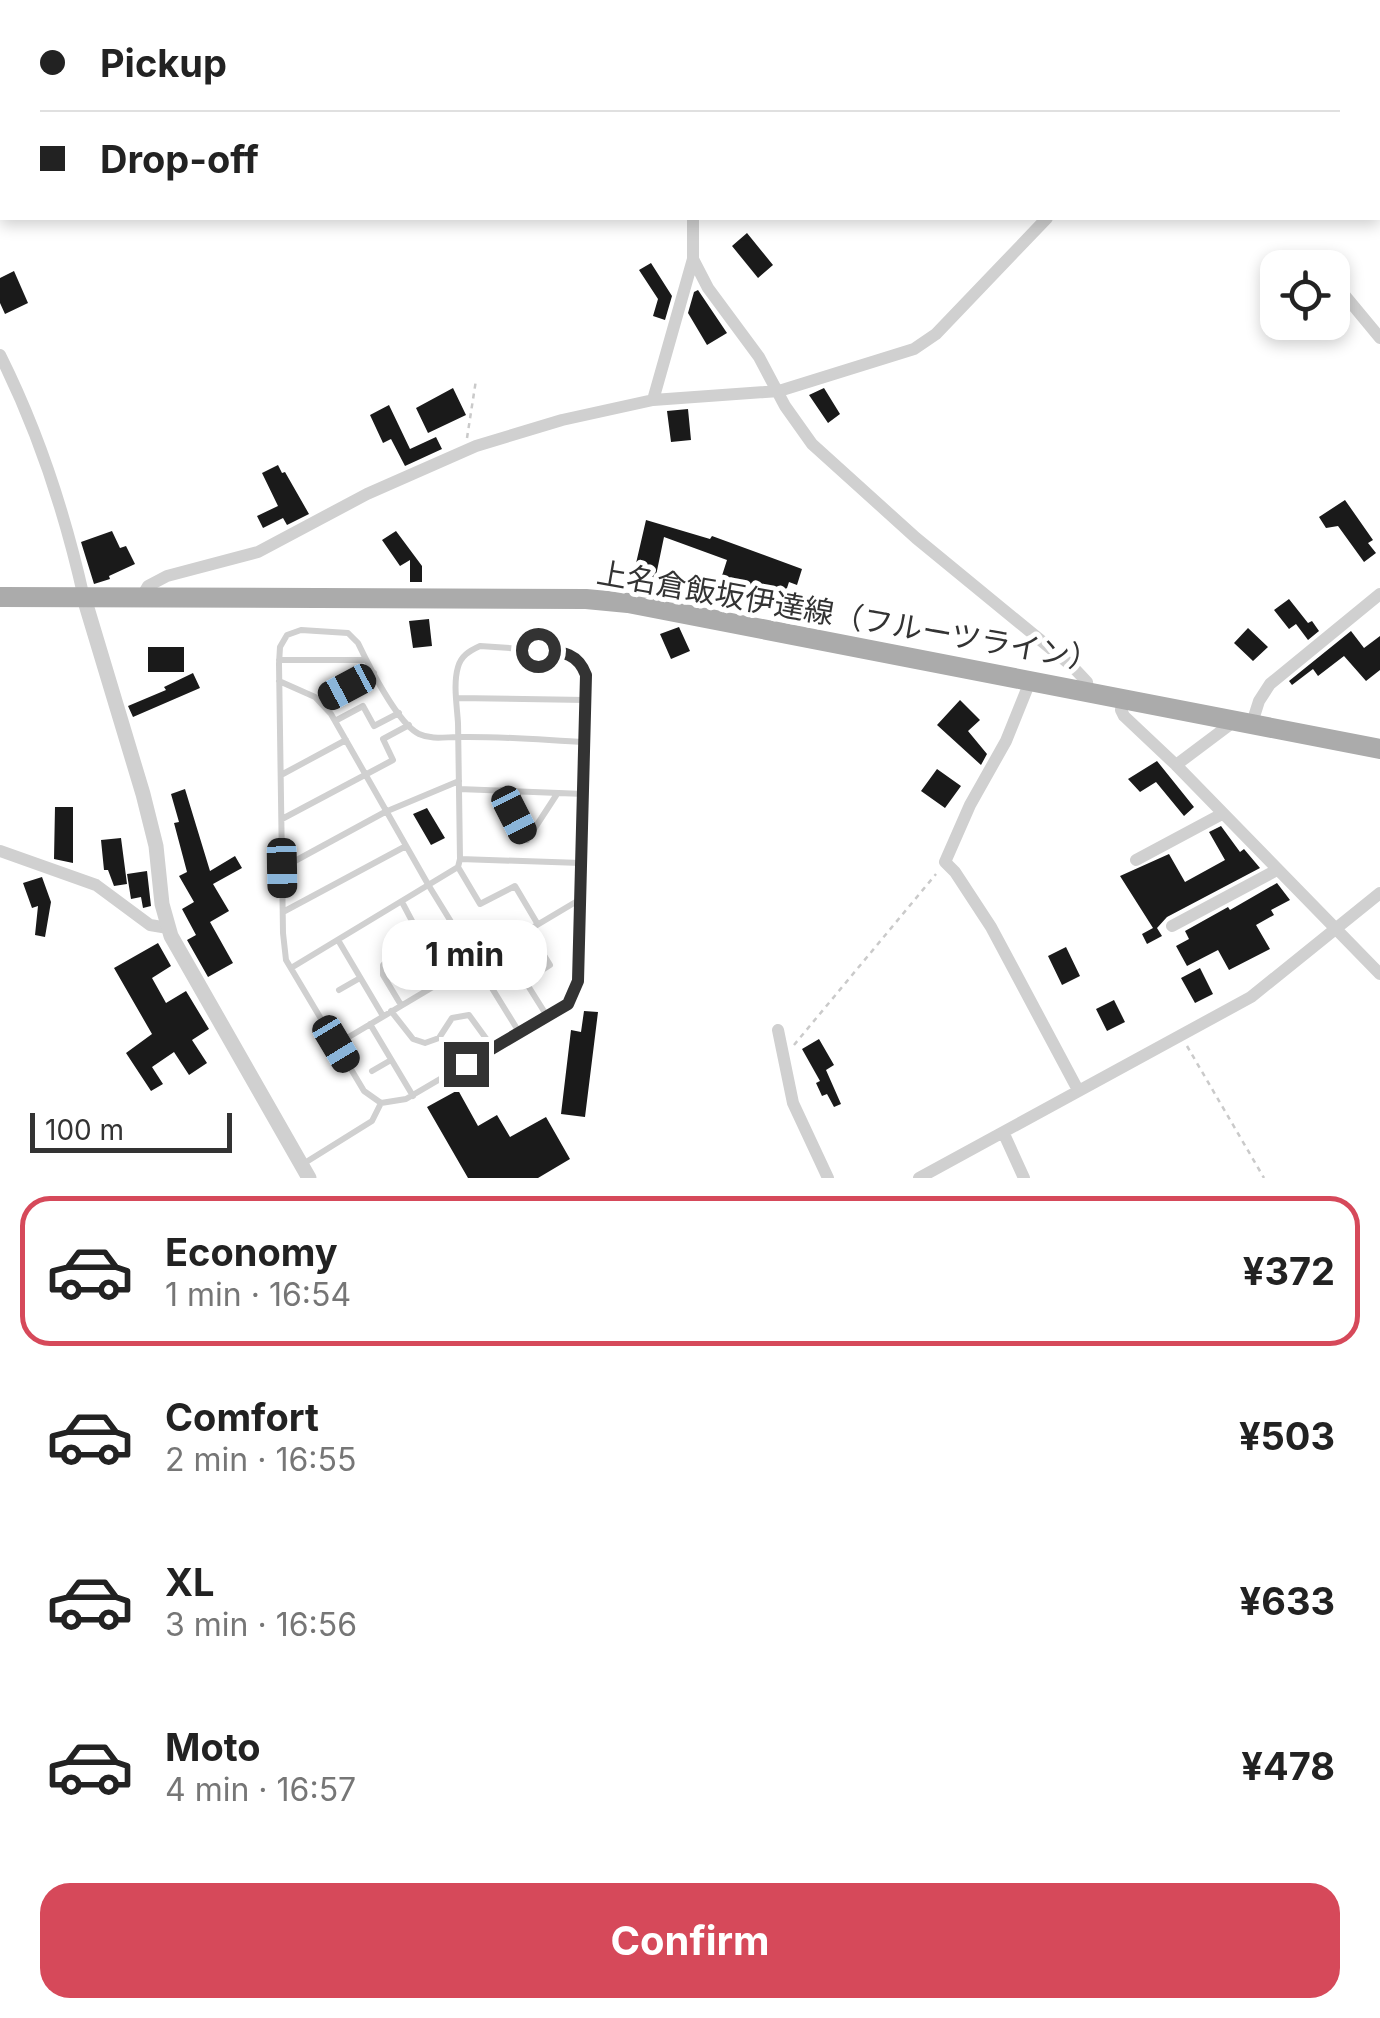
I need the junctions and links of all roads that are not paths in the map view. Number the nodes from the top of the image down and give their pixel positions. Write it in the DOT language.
graph roads {
  1 [pos="693,220"];
  2 [pos="1044,220"];
  3 [pos="693,259"];
  4 [pos="1350,302"];
  5 [pos="1380,338"];
  6 [pos="0,355"];
  7 [pos="779,391"];
  8 [pos="653,400"];
  9 [pos="1380,594"];
  10 [pos="0,597"];
  11 [pos="84,598"];
  12 [pos="141,598"];
  13 [pos="279,660"];
  14 [pos="366,660"];
  15 [pos="374,673"];
  16 [pos="1031,679"];
  17 [pos="279,681"];
  18 [pos="1088,690"];
  19 [pos="1123,697"];
  20 [pos="457,698"];
  21 [pos="586,700"];
  22 [pos="320,702"];
  23 [pos="398,713"];
  24 [pos="335,721"];
  25 [pos="1244,722"];
  26 [pos="409,725"];
  27 [pos="458,736"];
  28 [pos="346,740"];
  29 [pos="585,742"];
  30 [pos="1380,750"];
  31 [pos="1176,766"];
  32 [pos="364,774"];
  33 [pos="281,776"];
  34 [pos="459,785"];
  35 [pos="502,790"];
  36 [pos="558,793"];
  37 [pos="584,794"];
  38 [pos="385,812"];
  39 [pos="1222,814"];
  40 [pos="281,820"];
  41 [pos="406,846"];
  42 [pos="0,851"];
  43 [pos="1136,860"];
  44 [pos="459,863"];
  45 [pos="582,863"];
  46 [pos="282,868"];
  47 [pos="1277,870"];
  48 [pos="429,886"];
  49 [pos="1380,893"];
  50 [pos="580,900"];
  51 [pos="402,902"];
  52 [pos="282,912"];
  53 [pos="536,924"];
  54 [pos="1172,926"];
  55 [pos="168,928"];
  56 [pos="528,929"];
  57 [pos="1336,930"];
  58 [pos="338,940"];
  59 [pos="474,962"];
  60 [pos="291,968"];
  61 [pos="1380,974"];
  62 [pos="360,978"];
  63 [pos="338,990"];
  64 [pos="401,1006"];
  65 [pos="391,1011"];
  66 [pos="382,1016"];
  67 [pos="547,1016"];
  68 [pos="370,1024"];
  69 [pos="778,1030"];
  70 [pos="520,1032"];
  71 [pos="336,1044"];
  72 [pos="493,1048"];
  73 [pos="392,1060"];
  74 [pos="372,1071"];
  75 [pos="1078,1090"];
  76 [pos="412,1096"];
  77 [pos="382,1103"];
  78 [pos="1004,1134"];
  79 [pos="305,1172"];
  80 [pos="828,1178"];
  81 [pos="919,1178"];
  82 [pos="1024,1178"];
  1 -- 3 [label="street"];
  2 -- 7 [label="street"];
  3 -- 7 [label="street"];
  3 -- 8 [label="street"];
  4 -- 5 [label="street"];
  6 -- 11 [label="street"];
  7 -- 8 [label="street"];
  7 -- 18 [label="street"];
  8 -- 12 [label="street"];
  9 -- 25 [label="street"];
  10 -- 11 [label="main road, 上名倉飯坂伊達線（フルーツライン）"];
  11 -- 12 [label="main road, 上名倉飯坂伊達線（フルーツライン）"];
  11 -- 55 [label="street"];
  12 -- 16 [label="main road, 上名倉飯坂伊達線（フルーツライン）"];
  13 -- 14 [label="lane"];
  13 -- 14 [label="lane"];
  13 -- 17 [label="lane"];
  14 -- 15 [label="lane"];
  15 -- 22 [label="lane"];
  15 -- 23 [label="lane"];
  16 -- 18 [label="main road, 上名倉飯坂伊達線（フルーツライン）"];
  16 -- 75 [label="street"];
  17 -- 22 [label="lane"];
  17 -- 33 [label="lane"];
  18 -- 19 [label="main road, 上名倉飯坂伊達線（フルーツライン）"];
  19 -- 25 [label="main road, 上名倉飯坂伊達線（フルーツライン）"];
  19 -- 31 [label="street"];
  20 -- 21 [label="lane"];
  20 -- 21 [label="lane"];
  20 -- 27 [label="lane"];
  21 -- 29 [label="lane"];
  22 -- 24 [label="lane"];
  23 -- 24 [label="lane"];
  23 -- 26 [label="lane"];
  24 -- 28 [label="lane"];
  25 -- 30 [label="main road, 上名倉飯坂伊達線（フルーツライン）"];
  25 -- 31 [label="street"];
  26 -- 27 [label="lane"];
  26 -- 32 [label="lane"];
  27 -- 29 [label="lane"];
  27 -- 34 [label="lane"];
  28 -- 32 [label="lane"];
  28 -- 33 [label="lane"];
  29 -- 37 [label="lane"];
  31 -- 39 [label="street"];
  32 -- 38 [label="lane"];
  32 -- 40 [label="lane"];
  33 -- 40 [label="lane"];
  34 -- 35 [label="lane"];
  34 -- 38 [label="lane"];
  34 -- 44 [label="lane"];
  35 -- 36 [label="lane"];
  35 -- 36 [label="lane"];
  36 -- 37 [label="lane"];
  37 -- 45 [label="lane"];
  38 -- 41 [label="lane"];
  38 -- 46 [label="lane"];
  39 -- 43 [label="street"];
  39 -- 47 [label="street"];
  40 -- 46 [label="lane"];
  41 -- 48 [label="lane"];
  41 -- 52 [label="lane"];
  42 -- 55 [label="street"];
  44 -- 45 [label="lane"];
  44 -- 48 [label="lane"];
  44 -- 53 [label="lane"];
  45 -- 50 [label="lane"];
  46 -- 52 [label="lane"];
  47 -- 54 [label="street"];
  47 -- 57 [label="street"];
  48 -- 51 [label="lane"];
  48 -- 59 [label="lane"];
  49 -- 57 [label="street"];
  50 -- 53 [label="lane"];
  50 -- 67 [label="lane"];
  51 -- 58 [label="lane"];
  51 -- 64 [label="lane"];
  52 -- 60 [label="lane"];
  53 -- 56 [label="lane"];
  55 -- 79 [label="street"];
  56 -- 59 [label="lane"];
  56 -- 67 [label="lane"];
  57 -- 61 [label="street"];
  57 -- 75 [label="street"];
  58 -- 60 [label="lane"];
  58 -- 62 [label="lane"];
  59 -- 64 [label="lane"];
  59 -- 70 [label="lane"];
  60 -- 71 [label="lane"];
  62 -- 63 [label="lane"];
  62 -- 66 [label="lane"];
  64 -- 65 [label="lane"];
  65 -- 66 [label="lane"];
  65 -- 72 [label="lane"];
  66 -- 68 [label="lane"];
  67 -- 70 [label="lane"];
  68 -- 71 [label="lane"];
  68 -- 73 [label="lane"];
  69 -- 80 [label="street"];
  70 -- 72 [label="lane"];
  71 -- 77 [label="lane"];
  72 -- 76 [label="lane"];
  73 -- 74 [label="lane"];
  73 -- 76 [label="lane"];
  75 -- 78 [label="street"];
  76 -- 77 [label="lane"];
  77 -- 79 [label="lane"];
  78 -- 81 [label="street"];
  78 -- 82 [label="street"];
}
